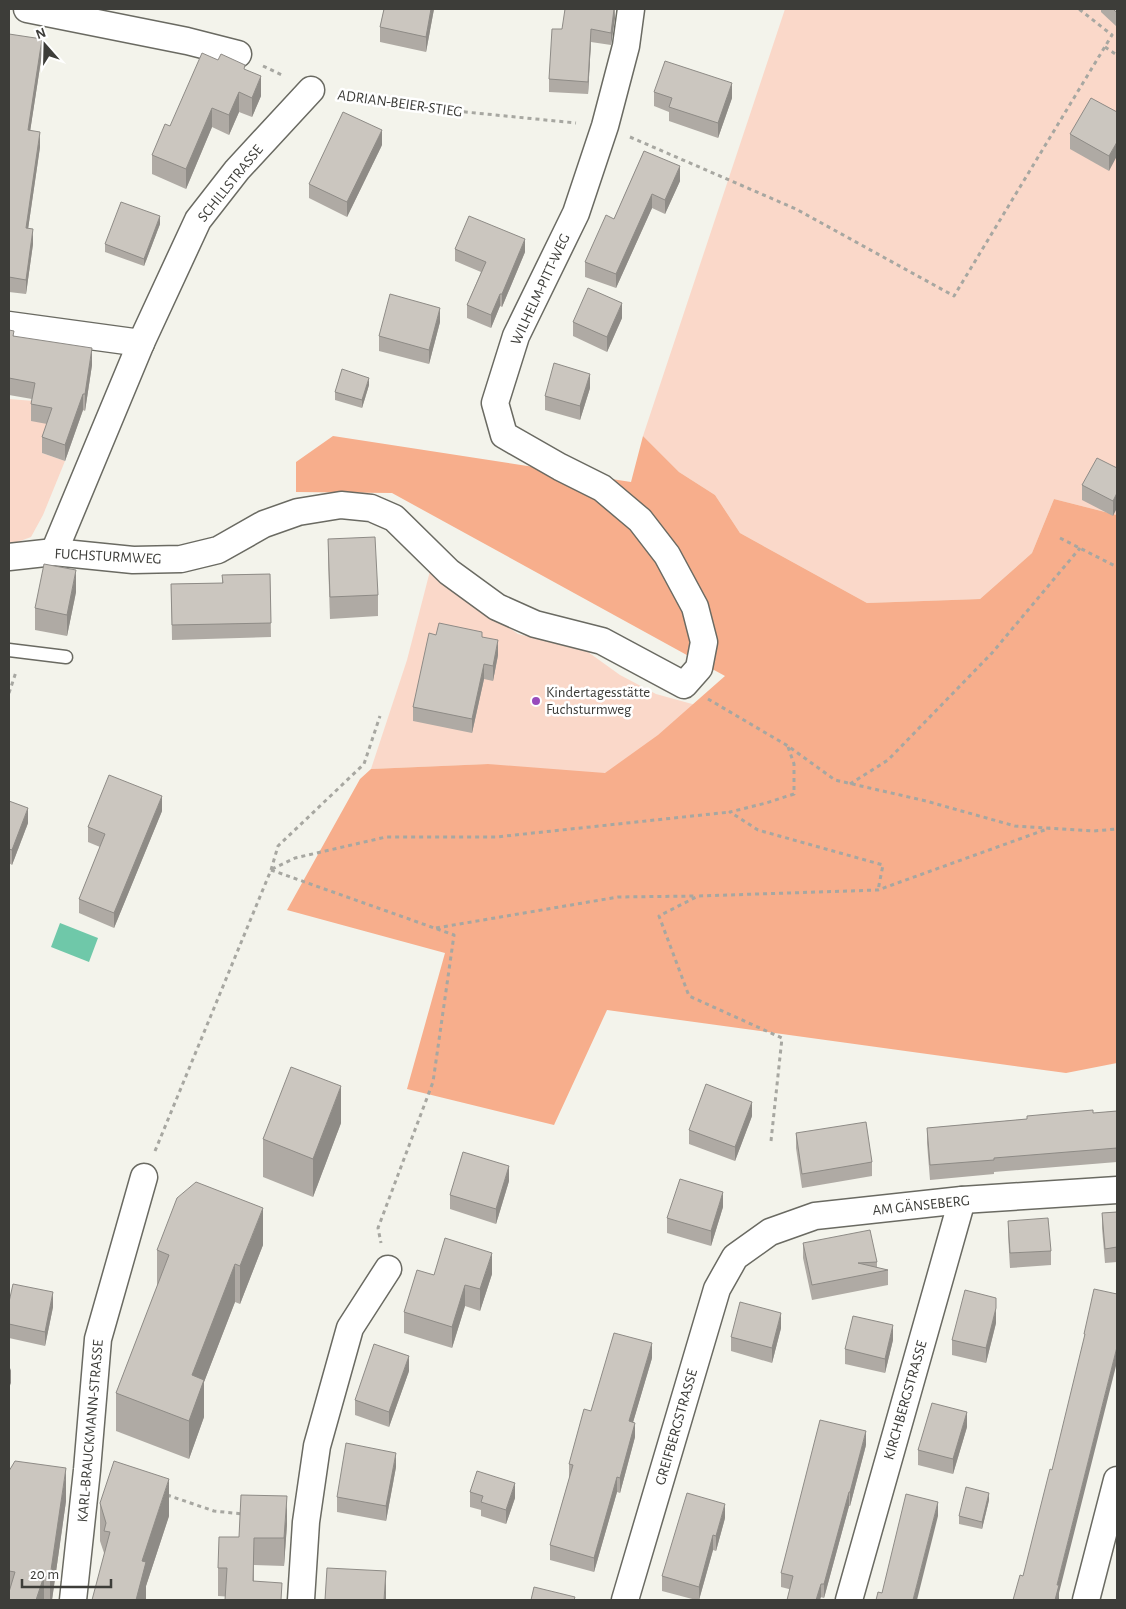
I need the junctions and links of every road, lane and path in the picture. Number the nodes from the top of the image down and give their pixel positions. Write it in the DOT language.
graph roads {
  1 [pos="27,9"];
  2 [pos="631,9"];
  3 [pos="1079,9"];
  4 [pos="1105,47"];
  5 [pos="238,54"];
  6 [pos="1117,56"];
  7 [pos="311,90"];
  8 [pos="605,126"];
  9 [pos="9,325"];
  10 [pos="141,343"];
  11 [pos="1060,538"];
  12 [pos="1080,548"];
  13 [pos="54,552"];
  14 [pos="9,557"];
  15 [pos="1117,567"];
  16 [pos="9,650"];
  17 [pos="66,656"];
  18 [pos="684,685"];
  19 [pos="380,716"];
  20 [pos="788,746"];
  21 [pos="850,784"];
  22 [pos="730,812"];
  23 [pos="1050,828"];
  24 [pos="1117,829"];
  25 [pos="271,870"];
  26 [pos="878,890"];
  27 [pos="698,896"];
  28 [pos="435,928"];
  29 [pos="771,1141"];
  30 [pos="144,1177"];
  31 [pos="1117,1190"];
  32 [pos="962,1200"];
  33 [pos="378,1228"];
  34 [pos="735,1257"];
  35 [pos="388,1269"];
  36 [pos="1117,1480"];
  37 [pos="160,1493"];
  38 [pos="251,1515"];
  39 [pos="73,1600"];
  40 [pos="301,1600"];
  41 [pos="625,1600"];
  42 [pos="849,1600"];
  43 [pos="1086,1600"];
  1 -- 5 [label="street"];
  2 -- 8 [label="street, WILHELM-PITT-WEG"];
  3 -- 4 [label="path"];
  4 -- 6 [label="path"];
  4 -- 8 [label="path, ADRIAN-BEIER-STIEG"];
  5 -- 7 [label="path, ADRIAN-BEIER-STIEG"];
  7 -- 8 [label="path, ADRIAN-BEIER-STIEG"];
  7 -- 10 [label="street, SCHILLSTRASSE"];
  8 -- 18 [label="street, WILHELM-PITT-WEG"];
  9 -- 10 [label="street"];
  10 -- 13 [label="street, SCHILLSTRASSE"];
  11 -- 12 [label="path"];
  12 -- 15 [label="path"];
  12 -- 21 [label="path"];
  13 -- 14 [label="street, FUCHSTURMWEG"];
  13 -- 18 [label="street, FUCHSTURMWEG"];
  16 -- 17 [label="lane"];
  18 -- 20 [label="path"];
  19 -- 25 [label="path"];
  20 -- 21 [label="path"];
  20 -- 22 [label="path"];
  21 -- 23 [label="path"];
  22 -- 25 [label="path"];
  22 -- 26 [label="path"];
  23 -- 24 [label="path"];
  23 -- 26 [label="path"];
  25 -- 28 [label="path"];
  25 -- 30 [label="path"];
  26 -- 27 [label="path"];
  27 -- 28 [label="path"];
  27 -- 29 [label="path"];
  28 -- 33 [label="path"];
  30 -- 39 [label="street, KARL-BRAUCKMANN-STRASSE"];
  31 -- 32 [label="street, AM GÄNSEBERG"];
  32 -- 34 [label="street, AM GÄNSEBERG"];
  32 -- 42 [label="street, KIRCHBERGSTRASSE"];
  34 -- 41 [label="street, GREIFBERGSTRASSE"];
  35 -- 40 [label="street"];
  36 -- 43 [label="street"];
  37 -- 38 [label="path"];
}
